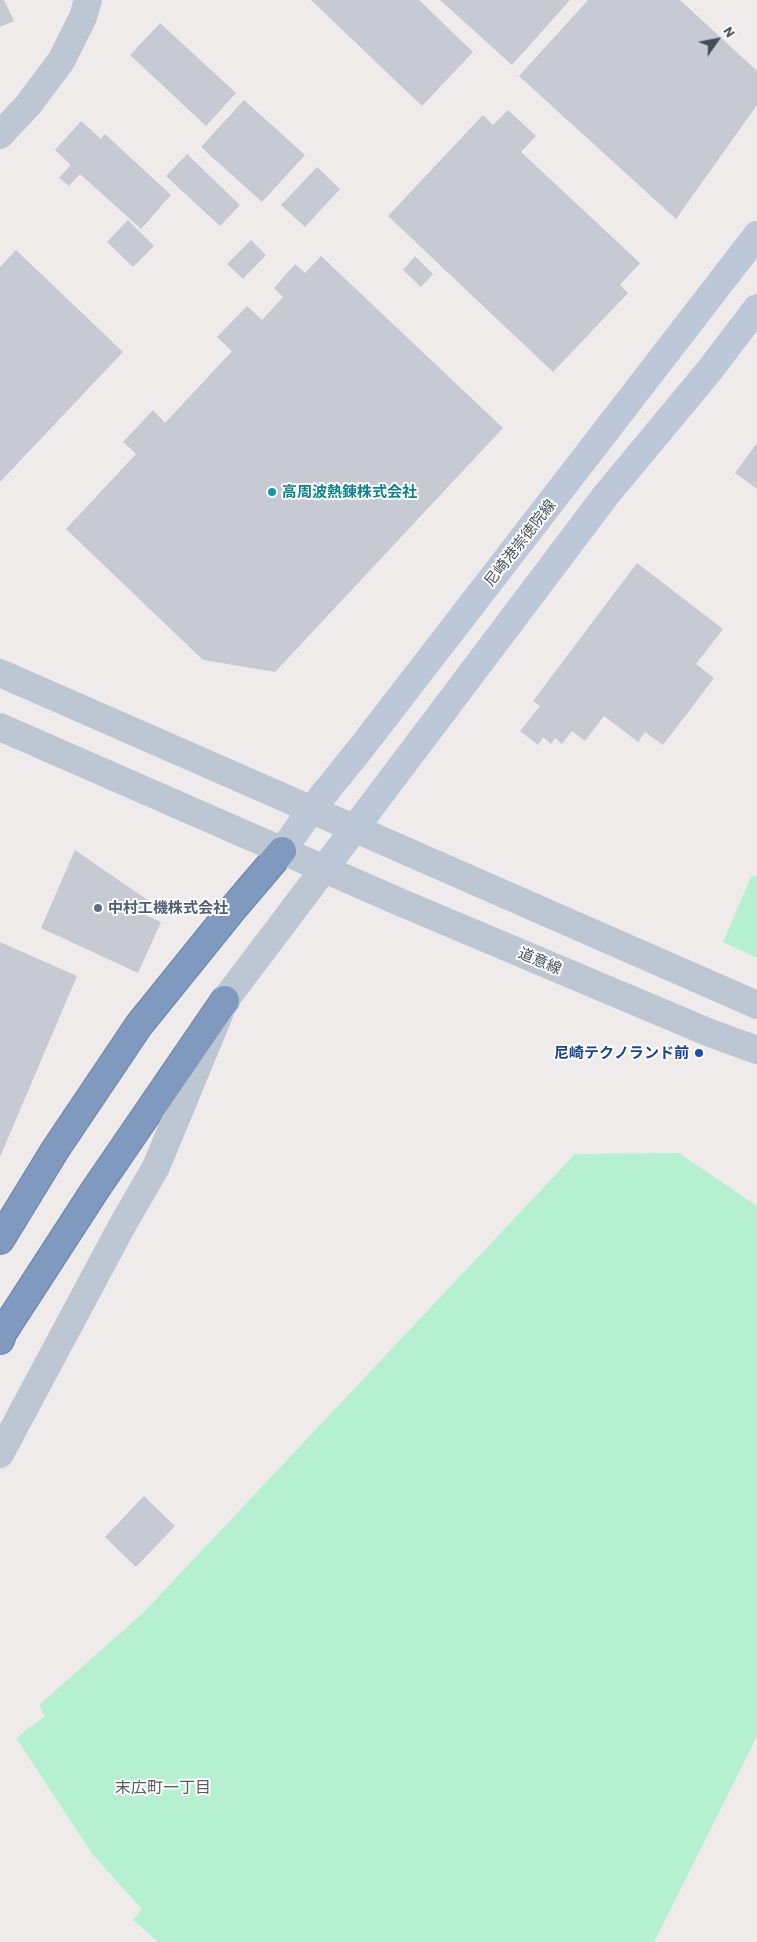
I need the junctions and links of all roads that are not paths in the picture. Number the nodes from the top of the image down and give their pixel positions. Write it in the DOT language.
graph roads {
  1 [pos="88,0"];
  2 [pos="0,135"];
  3 [pos="757,235"];
  4 [pos="757,308"];
  5 [pos="0,673"];
  6 [pos="0,727"];
  7 [pos="312,810"];
  8 [pos="354,829"];
  9 [pos="282,851"];
  10 [pos="324,869"];
  11 [pos="225,1000"];
  12 [pos="757,1005"];
  13 [pos="757,1050"];
  14 [pos="0,1240"];
  15 [pos="1,1335"];
  16 [pos="0,1454"];
  1 -- 2 [label="street"];
  3 -- 7 [label="main road, 尼崎港崇徳院線"];
  4 -- 8 [label="main road"];
  5 -- 7 [label="street"];
  6 -- 9 [label="street, 道意線"];
  7 -- 8 [label="street"];
  7 -- 9 [label="main road, 尼崎港崇徳院線"];
  8 -- 10 [label="main road"];
  8 -- 12 [label="street"];
  9 -- 10 [label="street, 道意線"];
  9 -- 14 [label="highway"];
  10 -- 11 [label="street"];
  10 -- 13 [label="street, 道意線"];
  11 -- 15 [label="highway"];
  11 -- 16 [label="street"];
}
